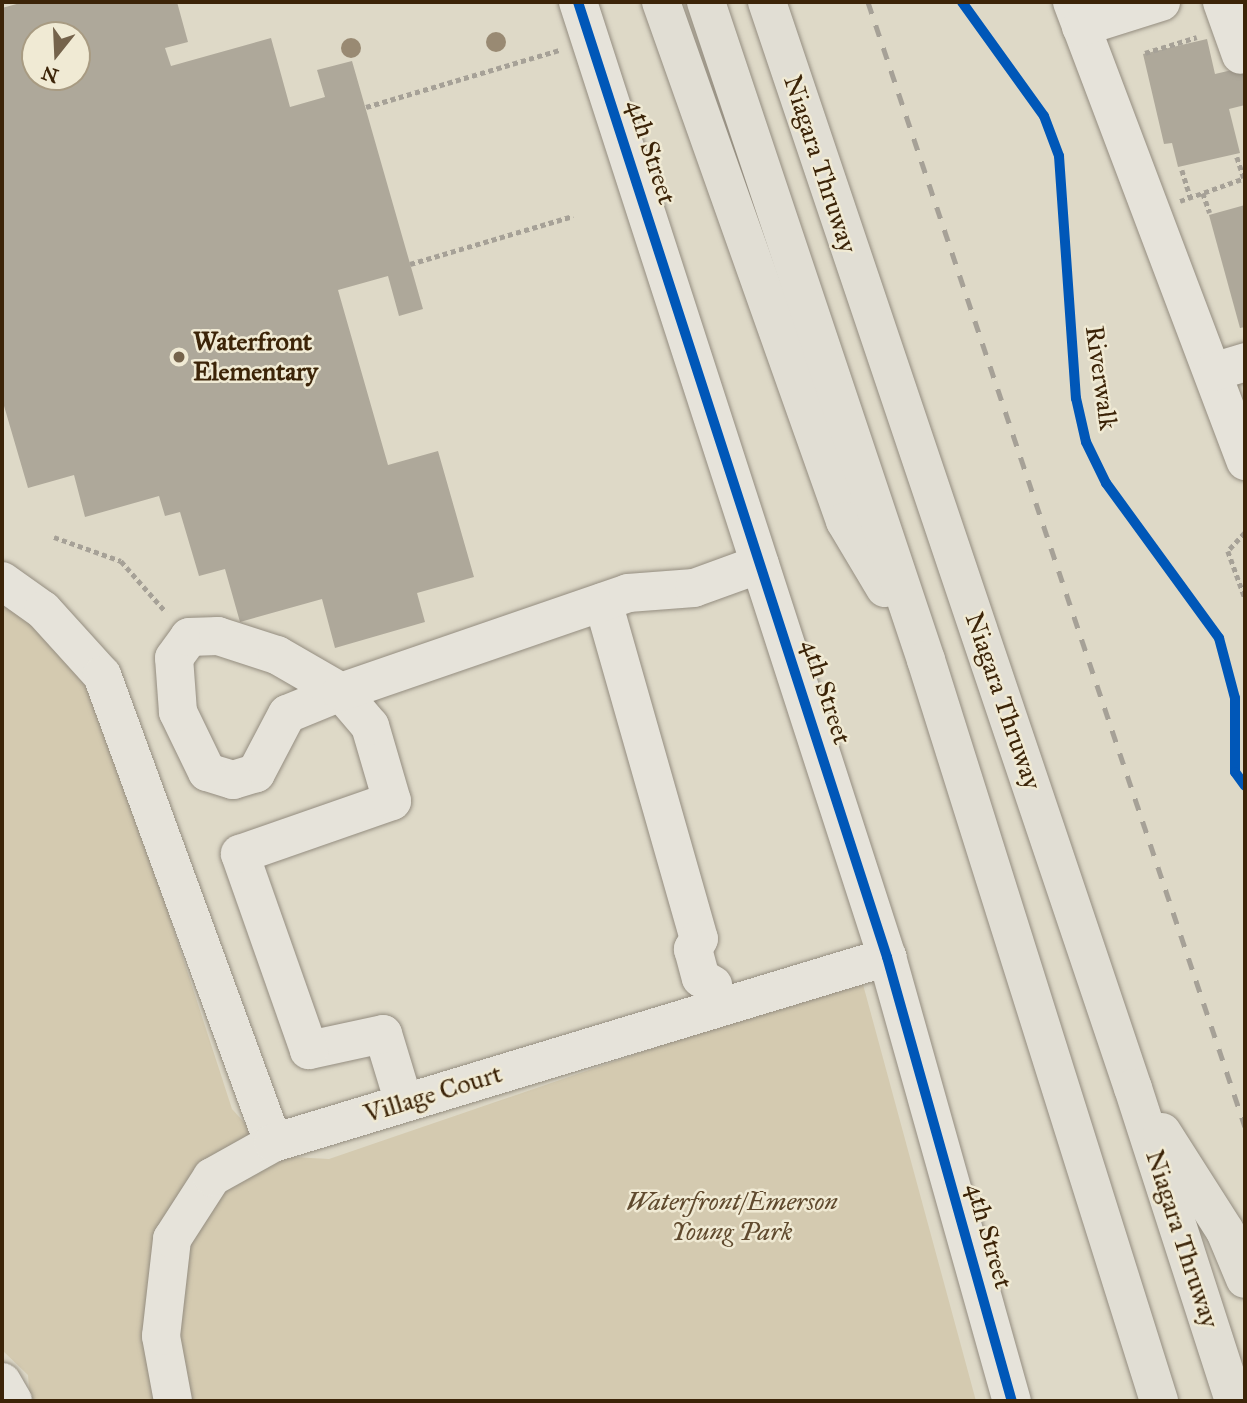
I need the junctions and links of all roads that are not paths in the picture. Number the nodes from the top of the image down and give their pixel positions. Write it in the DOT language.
graph roads {
  1 [pos="578,2"];
  2 [pos="661,2"];
  3 [pos="706,2"];
  4 [pos="767,2"];
  5 [pos="1161,2"];
  6 [pos="1222,2"];
  7 [pos="1077,15"];
  8 [pos="1241,55"];
  9 [pos="1229,367"];
  10 [pos="1245,461"];
  11 [pos="760,564"];
  12 [pos="2,581"];
  13 [pos="603,601"];
  14 [pos="926,660"];
  15 [pos="341,692"];
  16 [pos="887,957"];
  17 [pos="716,996"];
  18 [pos="1133,1088"];
  19 [pos="404,1103"];
  20 [pos="273,1143"];
  21 [pos="1245,1279"];
  22 [pos="2,1382"];
  23 [pos="13,1401"];
  24 [pos="173,1401"];
  25 [pos="1012,1401"];
  26 [pos="1159,1401"];
  27 [pos="1234,1401"];
  1 -- 11 [label="street, 4th Street"];
  2 -- 14 [label="highway"];
  3 -- 14 [label="highway"];
  4 -- 18 [label="highway, Niagara Thruway"];
  5 -- 7 [label="street"];
  6 -- 8 [label="street"];
  7 -- 9 [label="street"];
  9 -- 10 [label="street"];
  11 -- 13 [label="street"];
  11 -- 16 [label="street, 4th Street"];
  12 -- 20 [label="street"];
  13 -- 15 [label="street"];
  13 -- 17 [label="street"];
  14 -- 26 [label="highway"];
  15 -- 15 [label="street"];
  15 -- 19 [label="street"];
  16 -- 17 [label="street, Village Court"];
  16 -- 25 [label="street, 4th Street"];
  17 -- 19 [label="street, Village Court"];
  18 -- 21 [label="highway"];
  18 -- 27 [label="highway, Niagara Thruway"];
  19 -- 20 [label="street, Village Court"];
  20 -- 24 [label="street, Village Court"];
  22 -- 23 [label="street"];
}
